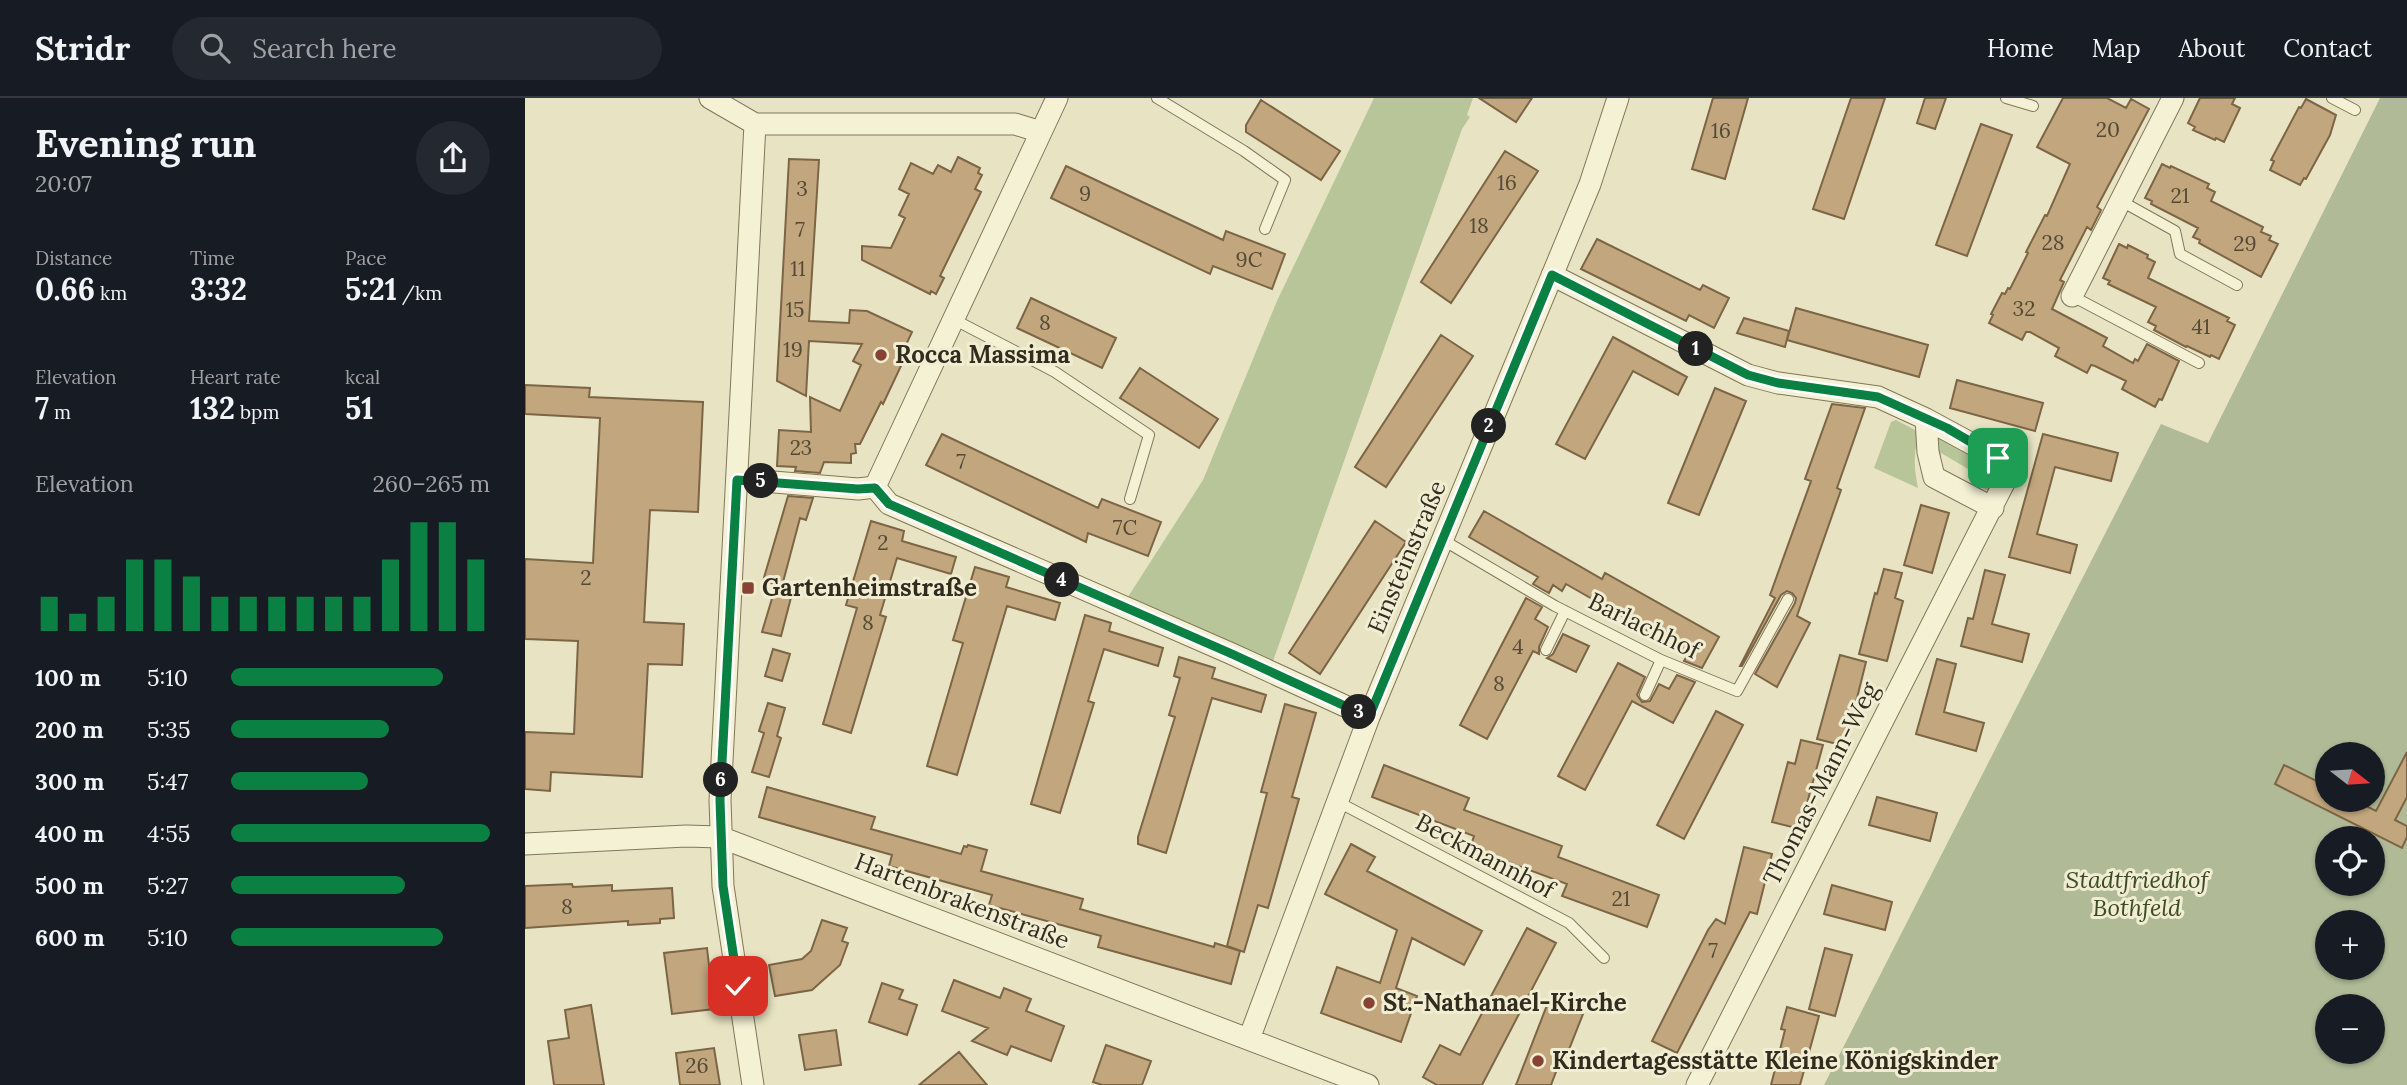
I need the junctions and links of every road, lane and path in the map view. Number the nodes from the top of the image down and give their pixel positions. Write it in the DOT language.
graph roads {
  1 [pos="711,98"];
  2 [pos="1057,98"];
  3 [pos="1157,98"];
  4 [pos="1618,98"];
  5 [pos="2006,98"];
  6 [pos="2173,98"];
  7 [pos="2332,98"];
  8 [pos="2033,106"];
  9 [pos="2355,110"];
  10 [pos="755,124"];
  11 [pos="1041,132"];
  12 [pos="2121,201"];
  13 [pos="1265,229"];
  14 [pos="1552,275"];
  15 [pos="2237,285"];
  16 [pos="2072,296"];
  17 [pos="955,320"];
  18 [pos="2199,363"];
  19 [pos="1926,419"];
  20 [pos="737,480"];
  21 [pos="875,488"];
  22 [pos="1130,499"];
  23 [pos="1993,508"];
  24 [pos="1443,540"];
  25 [pos="1788,599"];
  26 [pos="1565,611"];
  27 [pos="1546,650"];
  28 [pos="1661,660"];
  29 [pos="1644,695"];
  30 [pos="1369,717"];
  31 [pos="1338,802"];
  32 [pos="720,837"];
  33 [pos="525,844"];
  34 [pos="1604,958"];
  35 [pos="1249,1039"];
  36 [pos="753,1085"];
  37 [pos="1368,1085"];
  38 [pos="1697,1085"];
  1 -- 10 [label="street"];
  2 -- 11 [label="street"];
  3 -- 13 [label="lane"];
  4 -- 14 [label="street, Einsteinstraße"];
  5 -- 8 [label="lane"];
  6 -- 12 [label="street"];
  7 -- 9 [label="lane"];
  10 -- 11 [label="street"];
  10 -- 20 [label="street"];
  11 -- 17 [label="street"];
  12 -- 15 [label="lane"];
  12 -- 16 [label="street"];
  14 -- 19 [label="street, Thomas-Mann-Weg"];
  14 -- 24 [label="street, Einsteinstraße"];
  16 -- 18 [label="lane"];
  17 -- 21 [label="street"];
  17 -- 22 [label="lane"];
  19 -- 23 [label="street"];
  19 -- 23 [label="street, Thomas-Mann-Weg"];
  20 -- 21 [label="street"];
  20 -- 32 [label="street"];
  21 -- 30 [label="street"];
  23 -- 38 [label="street, Thomas-Mann-Weg"];
  24 -- 26 [label="lane, Barlachhof"];
  24 -- 30 [label="street, Einsteinstraße"];
  25 -- 28 [label="lane, Barlachhof"];
  26 -- 27 [label="lane"];
  26 -- 28 [label="lane, Barlachhof"];
  28 -- 29 [label="lane"];
  30 -- 31 [label="street, Einsteinstraße"];
  31 -- 34 [label="lane, Beckmannhof"];
  31 -- 35 [label="street, Einsteinstraße"];
  32 -- 33 [label="street, Hartenbrakenstraße"];
  32 -- 35 [label="street, Hartenbrakenstraße"];
  32 -- 36 [label="street"];
  35 -- 37 [label="street, Hartenbrakenstraße"];
}
